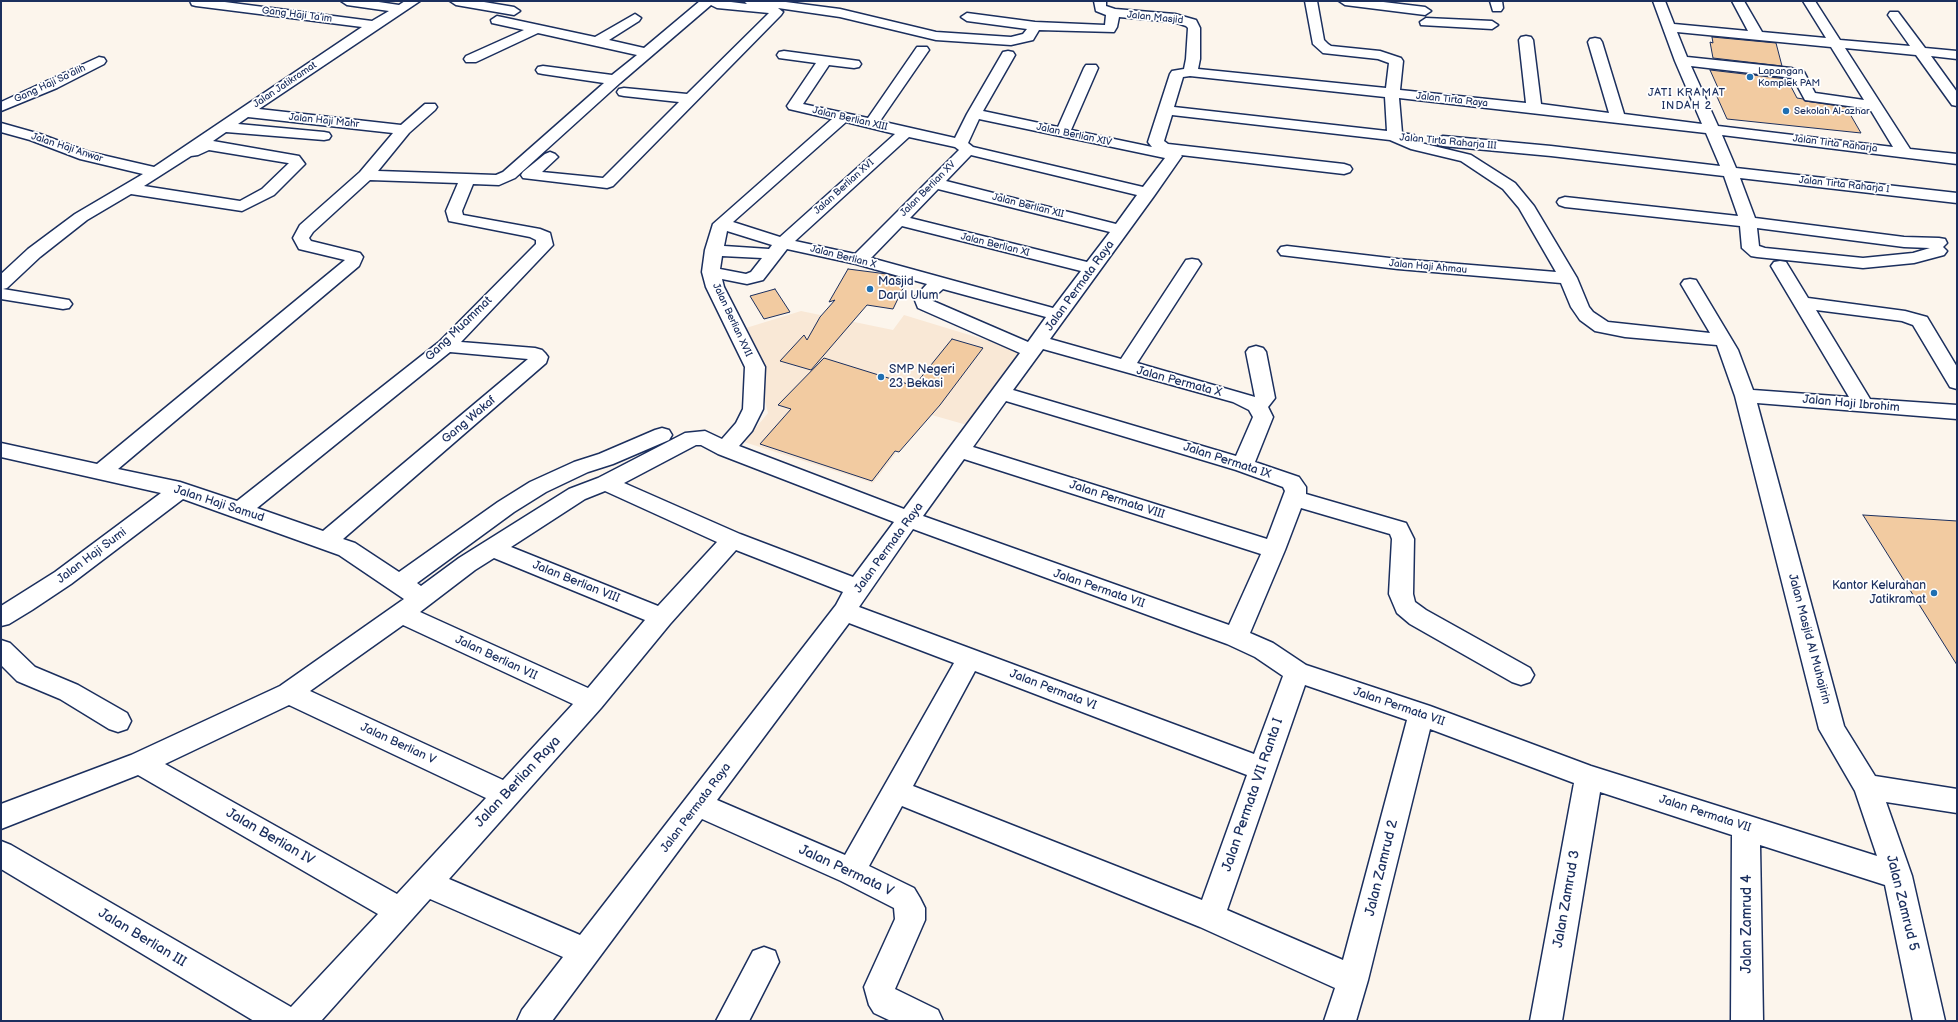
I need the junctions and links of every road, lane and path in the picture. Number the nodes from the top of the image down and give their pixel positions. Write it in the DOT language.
graph roads {
  1 [pos="347,1"];
  2 [pos="414,1"];
  3 [pos="456,1"];
  4 [pos="750,1"];
  5 [pos="1100,1"];
  6 [pos="1312,1"];
  7 [pos="1345,1"];
  8 [pos="1659,1"];
  9 [pos="1738,1"];
  10 [pos="1809,1"];
  11 [pos="196,2"];
  12 [pos="715,2"];
  13 [pos="401,9"];
  14 [pos="1113,13"];
  15 [pos="1894,15"];
  16 [pos="1425,16"];
  17 [pos="967,17"];
  18 [pos="635,18"];
  19 [pos="497,20"];
  20 [pos="374,25"];
  21 [pos="1492,25"];
  22 [pos="1035,26"];
  23 [pos="485,27"];
  24 [pos="1670,28"];
  25 [pos="536,29"];
  26 [pos="1757,35"];
  27 [pos="1526,40"];
  28 [pos="597,42"];
  29 [pos="1595,42"];
  30 [pos="1835,43"];
  31 [pos="922,50"];
  32 [pos="1920,51"];
  33 [pos="784,55"];
  34 [pos="1957,55"];
  35 [pos="1008,56"];
  36 [pos="470,59"];
  37 [pos="99,60"];
  38 [pos="650,60"];
  39 [pos="825,60"];
  40 [pos="1682,61"];
  41 [pos="854,64"];
  42 [pos="1091,68"];
  43 [pos="543,70"];
  44 [pos="1190,72"];
  45 [pos="625,84"];
  46 [pos="1392,94"];
  47 [pos="690,98"];
  48 [pos="612,102"];
  49 [pos="1957,102"];
  50 [pos="1873,105"];
  51 [pos="1,107"];
  52 [pos="430,107"];
  53 [pos="1534,108"];
  54 [pos="1166,110"];
  55 [pos="244,112"];
  56 [pos="600,113"];
  57 [pos="974,114"];
  58 [pos="843,117"];
  59 [pos="1618,118"];
  60 [pos="871,124"];
  61 [pos="1,127"];
  62 [pos="222,127"];
  63 [pos="404,130"];
  64 [pos="1713,130"];
  65 [pos="906,132"];
  66 [pos="1063,132"];
  67 [pos="339,137"];
  68 [pos="1396,137"];
  69 [pos="964,147"];
  70 [pos="1169,152"];
  71 [pos="1904,152"];
  72 [pos="1957,159"];
  73 [pos="1344,169"];
  74 [pos="157,172"];
  75 [pos="1731,173"];
  76 [pos="366,175"];
  77 [pos="467,180"];
  78 [pos="934,183"];
  79 [pos="133,190"];
  80 [pos="1148,193"];
  81 [pos="1957,198"];
  82 [pos="1565,202"];
  83 [pos="898,220"];
  84 [pos="1748,222"];
  85 [pos="721,224"];
  86 [pos="1121,230"];
  87 [pos="1939,247"];
  88 [pos="778,248"];
  89 [pos="714,250"];
  90 [pos="1287,251"];
  91 [pos="1957,253"];
  92 [pos="859,260"];
  93 [pos="1192,264"];
  94 [pos="1780,266"];
  95 [pos="1093,269"];
  96 [pos="711,272"];
  97 [pos="1568,278"];
  98 [pos="939,283"];
  99 [pos="1,284"];
  100 [pos="1690,284"];
  101 [pos="1,294"];
  102 [pos="1802,303"];
  103 [pos="63,304"];
  104 [pos="1058,315"];
  105 [pos="1722,340"];
  106 [pos="446,346"];
  107 [pos="1035,346"];
  108 [pos="1256,352"];
  109 [pos="1125,367"];
  110 [pos="1957,383"];
  111 [pos="1002,394"];
  112 [pos="1745,396"];
  113 [pos="1864,404"];
  114 [pos="1256,405"];
  115 [pos="1957,412"];
  116 [pos="662,435"];
  117 [pos="725,449"];
  118 [pos="1,450"];
  119 [pos="960,450"];
  120 [pos="1243,465"];
  121 [pos="101,472"];
  122 [pos="606,483"];
  123 [pos="180,490"];
  124 [pos="577,494"];
  125 [pos="1293,498"];
  126 [pos="506,507"];
  127 [pos="240,510"];
  128 [pos="909,519"];
  129 [pos="732,540"];
  130 [pos="326,541"];
  131 [pos="490,548"];
  132 [pos="1274,550"];
  133 [pos="399,584"];
  134 [pos="858,588"];
  135 [pos="421,598"];
  136 [pos="844,611"];
  137 [pos="401,614"];
  138 [pos="1,617"];
  139 [pos="662,617"];
  140 [pos="1236,637"];
  141 [pos="1,650"];
  142 [pos="969,658"];
  143 [pos="1297,672"];
  144 [pos="1521,675"];
  145 [pos="290,693"];
  146 [pos="592,701"];
  147 [pos="1421,714"];
  148 [pos="118,721"];
  149 [pos="140,763"];
  150 [pos="1262,769"];
  151 [pos="1589,777"];
  152 [pos="1867,787"];
  153 [pos="895,791"];
  154 [pos="507,795"];
  155 [pos="1957,801"];
  156 [pos="699,805"];
  157 [pos="1,817"];
  158 [pos="1746,827"];
  159 [pos="1,854"];
  160 [pos="851,872"];
  161 [pos="1898,876"];
  162 [pos="426,883"];
  163 [pos="400,911"];
  164 [pos="1210,917"];
  165 [pos="587,952"];
  166 [pos="764,962"];
  167 [pos="1353,980"];
  168 [pos="918,1019"];
  169 [pos="284,1021"];
  170 [pos="300,1021"];
  171 [pos="533,1021"];
  172 [pos="732,1021"];
  173 [pos="1340,1021"];
  174 [pos="1546,1021"];
  175 [pos="1747,1021"];
  176 [pos="1929,1021"];
  1 -- 13 [label="street"];
  2 -- 13 [label="street, Jalan Jatikramat"];
  3 -- 19 [label="street"];
  4 -- 22 [label="street"];
  5 -- 14 [label="street, Jalan Masjid"];
  6 -- 46 [label="street"];
  7 -- 16 [label="street"];
  8 -- 24 [label="street"];
  9 -- 26 [label="street"];
  10 -- 30 [label="street"];
  11 -- 20 [label="street, Gang Haji Ta’im"];
  12 -- 38 [label="street"];
  12 -- 47 [label="street"];
  13 -- 20 [label="street, Jalan Jatikramat"];
  14 -- 22 [label="street"];
  14 -- 44 [label="street, Jalan Masjid"];
  15 -- 32 [label="street"];
  16 -- 21 [label="street"];
  17 -- 22 [label="street"];
  18 -- 28 [label="street"];
  19 -- 23 [label="street"];
  19 -- 25 [label="street"];
  20 -- 55 [label="street, Jalan Jatikramat"];
  24 -- 26 [label="street"];
  24 -- 40 [label="street"];
  25 -- 28 [label="street"];
  25 -- 36 [label="street"];
  26 -- 30 [label="street"];
  27 -- 53 [label="street"];
  28 -- 38 [label="street"];
  29 -- 59 [label="street"];
  30 -- 32 [label="street"];
  30 -- 50 [label="street"];
  31 -- 60 [label="street"];
  32 -- 34 [label="street"];
  32 -- 49 [label="street"];
  33 -- 39 [label="street"];
  35 -- 57 [label="street, Jalan Berlian XV"];
  37 -- 51 [label="street, Gang Haji Sa'alih"];
  38 -- 45 [label="street"];
  39 -- 41 [label="street"];
  39 -- 58 [label="street, Jalan Berlian XIII"];
  40 -- 50 [label="street"];
  40 -- 64 [label="street"];
  42 -- 66 [label="street"];
  43 -- 45 [label="street"];
  44 -- 46 [label="street, Jalan Tirta Raya"];
  44 -- 54 [label="street"];
  45 -- 47 [label="street"];
  45 -- 48 [label="street"];
  45 -- 77 [label="street"];
  46 -- 53 [label="street, Jalan Tirta Raya"];
  46 -- 68 [label="street"];
  47 -- 56 [label="street"];
  50 -- 71 [label="street"];
  52 -- 63 [label="street"];
  53 -- 59 [label="street, Jalan Tirta Raya"];
  54 -- 68 [label="street, Jalan Tirta Raharja III"];
  54 -- 70 [label="street"];
  55 -- 62 [label="street, Jalan Jatikramat"];
  55 -- 63 [label="street, Jalan Haji Mahr"];
  57 -- 66 [label="street, Jalan Berlian XIV"];
  57 -- 69 [label="street, Jalan Berlian XV"];
  58 -- 60 [label="street, Jalan Berlian XIII"];
  58 -- 85 [label="street"];
  59 -- 64 [label="street, Jalan Tirta Raya"];
  60 -- 65 [label="street, Jalan Berlian XIII"];
  61 -- 74 [label="street, Jalan Haji Anwar"];
  62 -- 67 [label="street"];
  62 -- 74 [label="street, Jalan Jatikramat"];
  63 -- 76 [label="street"];
  64 -- 71 [label="street, Jalan Tirta Raharja"];
  64 -- 75 [label="street"];
  65 -- 69 [label="street, Jalan Berlian XIII"];
  65 -- 88 [label="street, Jalan Berlian XVI"];
  66 -- 70 [label="street, Jalan Berlian XIV"];
  68 -- 75 [label="street, Jalan Tirta Raharja III"];
  68 -- 97 [label="street"];
  69 -- 78 [label="street, Jalan Berlian XV"];
  69 -- 80 [label="street, Jalan Berlian XIII"];
  70 -- 73 [label="street, Jalan Berlian XIV"];
  70 -- 80 [label="street, Jalan Permata Raya"];
  71 -- 72 [label="street, Jalan Tirta Raharja"];
  74 -- 79 [label="street, Jalan Jatikramat"];
  75 -- 81 [label="street, Jalan Tirta Raharja I"];
  75 -- 84 [label="street"];
  76 -- 77 [label="street"];
  76 -- 121 [label="street"];
  77 -- 106 [label="street, Gang Muammat"];
  78 -- 83 [label="street, Jalan Berlian XV"];
  78 -- 86 [label="street, Jalan Berlian XII"];
  79 -- 79 [label="street"];
  79 -- 99 [label="street"];
  80 -- 86 [label="street, Jalan Permata Raya"];
  82 -- 84 [label="street"];
  83 -- 92 [label="street, Jalan Berlian XV"];
  83 -- 95 [label="street, Jalan Berlian XI"];
  84 -- 87 [label="street"];
  84 -- 87 [label="street"];
  85 -- 88 [label="street, Jalan Berlian X"];
  85 -- 89 [label="street, Jalan Berlian XVII"];
  86 -- 95 [label="street, Jalan Permata Raya"];
  87 -- 91 [label="street"];
  88 -- 89 [label="street"];
  88 -- 92 [label="street, Jalan Berlian X"];
  88 -- 96 [label="street, Jalan Berlian XVI"];
  89 -- 96 [label="street, Jalan Berlian XVII"];
  90 -- 97 [label="street, Jalan Haji Ahmau"];
  92 -- 98 [label="street, Jalan Berlian X"];
  93 -- 109 [label="street"];
  94 -- 102 [label="street"];
  95 -- 104 [label="street, Jalan Permata Raya"];
  96 -- 117 [label="street, Jalan Berlian XVII"];
  97 -- 105 [label="street"];
  98 -- 104 [label="street, Jalan Berlian X"];
  98 -- 107 [label="street, Jalan Permata X"];
  100 -- 105 [label="street, Jalan Masjid Al Muhajirin"];
  101 -- 103 [label="street"];
  102 -- 110 [label="street"];
  102 -- 113 [label="street"];
  104 -- 107 [label="street, Jalan Permata Raya"];
  105 -- 112 [label="street, Jalan Masjid Al Muhajirin"];
  106 -- 127 [label="street, Gang Muammat"];
  106 -- 130 [label="street, Gang Wakaf"];
  107 -- 109 [label="street, Jalan Permata X"];
  107 -- 111 [label="street, Jalan Permata Raya"];
  108 -- 114 [label="street"];
  109 -- 114 [label="street, Jalan Permata X"];
  111 -- 119 [label="street, Jalan Permata Raya"];
  111 -- 120 [label="street, Jalan Permata IX"];
  112 -- 113 [label="street, Jalan Haji Ibrohim"];
  112 -- 152 [label="street, Jalan Masjid Al Muhajirin"];
  113 -- 115 [label="street, Jalan Haji Ibrohim"];
  114 -- 120 [label="street"];
  116 -- 126 [label="street"];
  117 -- 122 [label="street, Jalan Permata VII"];
  117 -- 128 [label="street, Jalan Permata VII"];
  118 -- 121 [label="street, Jalan Haji Samud"];
  119 -- 128 [label="street, Jalan Permata Raya"];
  119 -- 132 [label="street, Jalan Permata VIII"];
  120 -- 125 [label="street, Jalan Permata IX"];
  121 -- 123 [label="street, Jalan Haji Samud"];
  122 -- 124 [label="street, Jalan Permata VII"];
  122 -- 129 [label="street"];
  123 -- 127 [label="street, Jalan Haji Samud"];
  123 -- 138 [label="street, Jalan Haji Sumi"];
  124 -- 126 [label="street"];
  124 -- 131 [label="street, Jalan Permata VII"];
  125 -- 132 [label="street"];
  125 -- 144 [label="street"];
  126 -- 133 [label="street"];
  127 -- 130 [label="street, Jalan Haji Samud"];
  128 -- 134 [label="street, Jalan Permata Raya"];
  128 -- 140 [label="street, Jalan Permata VII"];
  129 -- 134 [label="street"];
  129 -- 139 [label="street, Jalan Berlian Raya"];
  130 -- 133 [label="street, Jalan Haji Samud"];
  131 -- 135 [label="street, Jalan Permata VII"];
  131 -- 139 [label="street, Jalan Berlian VIII"];
  132 -- 140 [label="street"];
  133 -- 135 [label="street, Jalan Haji Samud"];
  134 -- 136 [label="street, Jalan Permata Raya"];
  135 -- 137 [label="street, Jalan Permata VII"];
  136 -- 142 [label="street, Jalan Permata VI"];
  136 -- 156 [label="street, Jalan Permata Raya"];
  137 -- 145 [label="street, Jalan Permata VII"];
  137 -- 146 [label="street, Jalan Berlian VII"];
  139 -- 146 [label="street, Jalan Berlian Raya"];
  140 -- 143 [label="street, Jalan Permata VII"];
  141 -- 148 [label="street"];
  142 -- 150 [label="street, Jalan Permata VI"];
  142 -- 153 [label="street"];
  143 -- 147 [label="street, Jalan Permata VII"];
  143 -- 150 [label="street, Jalan Permata VII Ranta I"];
  145 -- 149 [label="street, Jalan Permata VII"];
  145 -- 154 [label="street, Jalan Berlian V"];
  146 -- 154 [label="street, Jalan Berlian Raya"];
  147 -- 151 [label="street, Jalan Permata VII"];
  147 -- 167 [label="street, Jalan Zamrud 2"];
  149 -- 157 [label="street, Jalan Permata VII"];
  149 -- 163 [label="street, Jalan Berlian IV"];
  150 -- 164 [label="street, Jalan Permata VII Ranta I"];
  151 -- 158 [label="street, Jalan Permata VII"];
  151 -- 174 [label="street, Jalan Zamrud 3"];
  152 -- 155 [label="street"];
  152 -- 161 [label="street, Jalan Zamrud 5"];
  153 -- 160 [label="street"];
  153 -- 164 [label="street"];
  154 -- 162 [label="street, Jalan Berlian Raya"];
  156 -- 160 [label="street, Jalan Permata V"];
  156 -- 165 [label="street, Jalan Permata Raya"];
  158 -- 161 [label="street, Jalan Permata VII"];
  158 -- 175 [label="street, Jalan Zamrud 4"];
  159 -- 169 [label="street, Jalan Berlian III"];
  160 -- 168 [label="street, Jalan Permata V"];
  161 -- 176 [label="street, Jalan Zamrud 5"];
  162 -- 163 [label="street, Jalan Berlian Raya"];
  162 -- 165 [label="street"];
  163 -- 170 [label="street, Jalan Berlian Raya"];
  164 -- 167 [label="street"];
  165 -- 171 [label="street, Jalan Permata Raya"];
  166 -- 172 [label="street"];
  167 -- 173 [label="street, Jalan Zamrud 2"];
}
